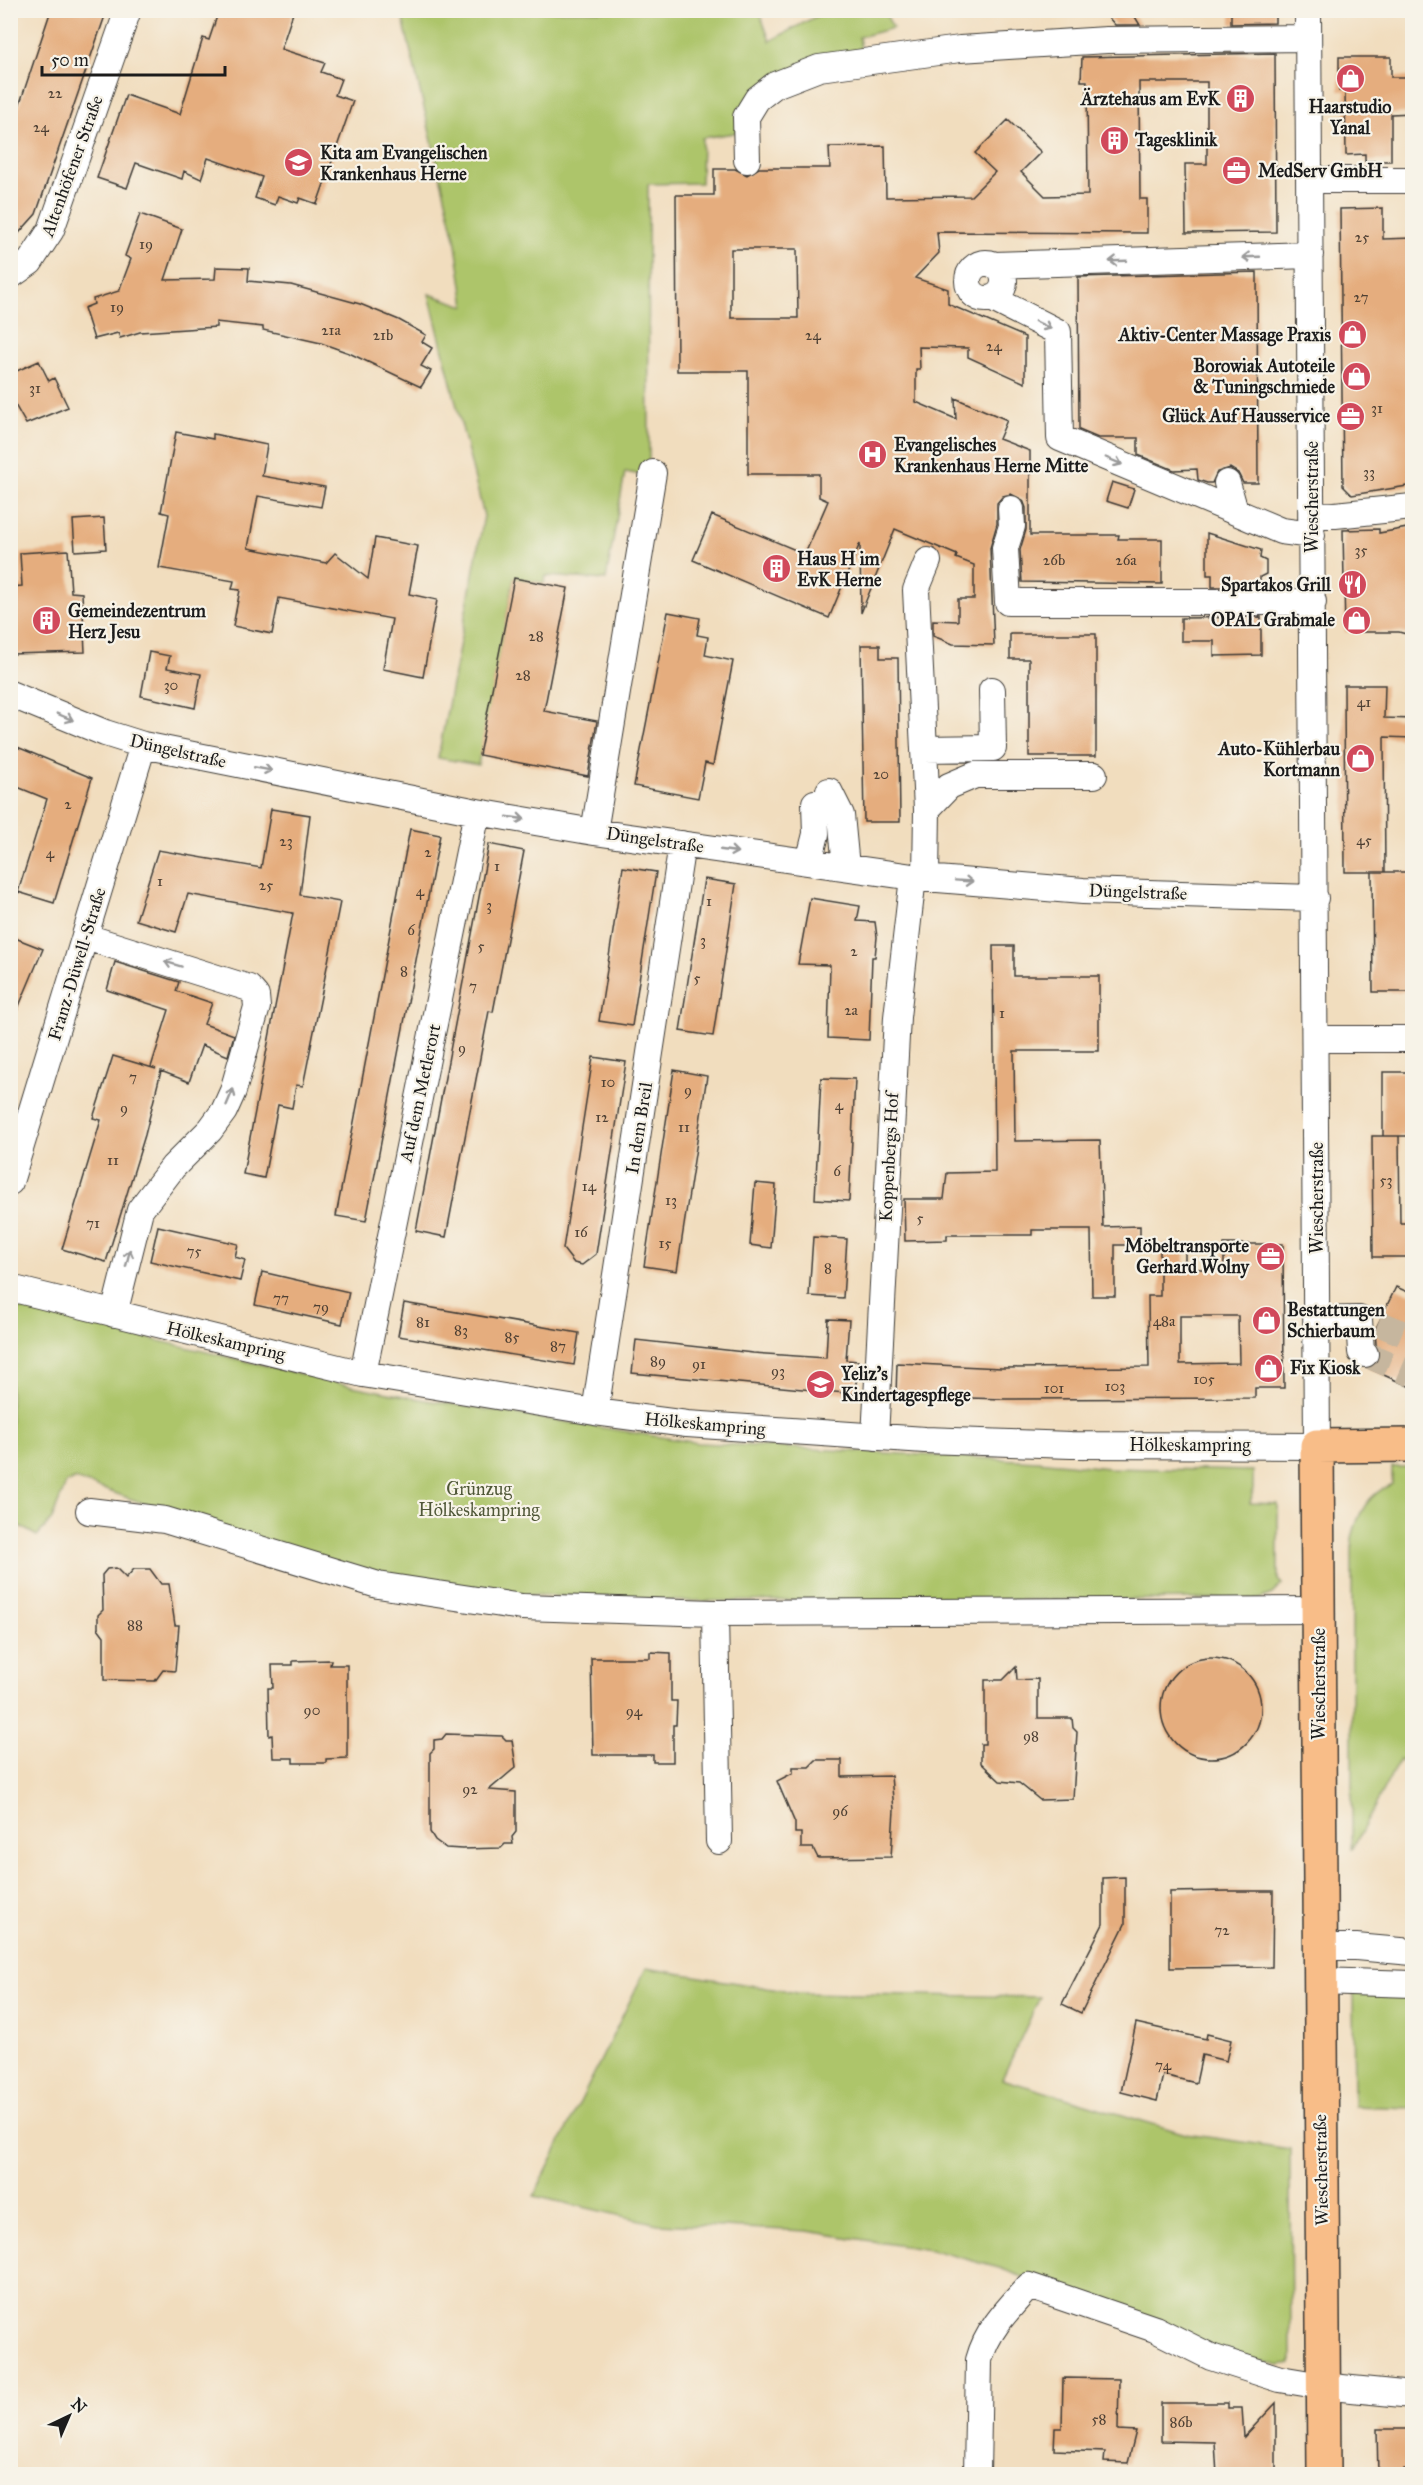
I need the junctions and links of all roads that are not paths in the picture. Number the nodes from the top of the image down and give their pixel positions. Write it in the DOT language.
graph roads {
  1 [pos="128,10"];
  2 [pos="1308,10"];
  3 [pos="1308,38"];
  4 [pos="747,160"];
  5 [pos="1309,180"];
  6 [pos="1413,180"];
  7 [pos="1310,255"];
  8 [pos="10,276"];
  9 [pos="652,473"];
  10 [pos="1227,483"];
  11 [pos="1413,507"];
  12 [pos="1011,509"];
  13 [pos="1235,512"];
  14 [pos="1312,524"];
  15 [pos="928,561"];
  16 [pos="1312,602"];
  17 [pos="992,690"];
  18 [pos="10,694"];
  19 [pos="143,745"];
  20 [pos="924,749"];
  21 [pos="1094,775"];
  22 [pos="927,809"];
  23 [pos="477,812"];
  24 [pos="594,832"];
  25 [pos="682,844"];
  26 [pos="809,862"];
  27 [pos="846,867"];
  28 [pos="920,878"];
  29 [pos="1315,897"];
  30 [pos="86,937"];
  31 [pos="1413,1038"];
  32 [pos="1316,1040"];
  33 [pos="10,1182"];
  34 [pos="10,1288"];
  35 [pos="114,1314"];
  36 [pos="1317,1320"];
  37 [pos="1367,1333"];
  38 [pos="363,1374"];
  39 [pos="595,1412"];
  40 [pos="874,1437"];
  41 [pos="1413,1445"];
  42 [pos="1317,1446"];
  43 [pos="89,1510"];
  44 [pos="1319,1610"];
  45 [pos="715,1613"];
  46 [pos="719,1841"];
  47 [pos="1319,1947"];
  48 [pos="1413,1952"];
  49 [pos="1318,1981"];
  50 [pos="1413,1984"];
  51 [pos="1322,2386"];
  52 [pos="1413,2396"];
  53 [pos="976,2475"];
  54 [pos="1323,2475"];
  1 -- 8 [label="street, Altenhöfener Straße"];
  2 -- 3 [label="street, Wiescherstraße"];
  3 -- 4 [label="street"];
  3 -- 5 [label="street, Wiescherstraße"];
  5 -- 6 [label="street"];
  5 -- 7 [label="street, Wiescherstraße"];
  7 -- 13 [label="street, one-way"];
  7 -- 14 [label="street, Wiescherstraße"];
  9 -- 24 [label="street"];
  10 -- 13 [label="street"];
  11 -- 14 [label="street"];
  12 -- 16 [label="street"];
  13 -- 14 [label="street"];
  14 -- 16 [label="street, Wiescherstraße"];
  15 -- 20 [label="street, Koppenbergs Hof"];
  16 -- 29 [label="street, Wiescherstraße"];
  17 -- 20 [label="street"];
  18 -- 19 [label="street, Düngelstraße, one-way"];
  19 -- 23 [label="street, Düngelstraße, one-way"];
  19 -- 30 [label="street, Franz-Düwell-Straße"];
  20 -- 22 [label="street, Koppenbergs Hof"];
  21 -- 22 [label="street"];
  22 -- 28 [label="street, Koppenbergs Hof"];
  23 -- 24 [label="street, Düngelstraße, one-way"];
  23 -- 38 [label="street, Auf dem Metlerort"];
  24 -- 25 [label="street, Düngelstraße"];
  25 -- 26 [label="street, Düngelstraße, one-way"];
  25 -- 39 [label="street, In dem Breil"];
  26 -- 27 [label="street, Düngelstraße"];
  26 -- 27 [label="street"];
  27 -- 28 [label="street, Düngelstraße"];
  28 -- 29 [label="street, Düngelstraße, one-way"];
  28 -- 40 [label="street, Koppenbergs Hof"];
  29 -- 32 [label="street, Wiescherstraße"];
  30 -- 33 [label="street, Franz-Düwell-Straße"];
  35 -- 30 [label="street, one-way"];
  31 -- 32 [label="street"];
  32 -- 36 [label="street, Wiescherstraße"];
  34 -- 35 [label="street, Hölkeskampring"];
  35 -- 38 [label="street, Hölkeskampring"];
  36 -- 37 [label="street"];
  36 -- 42 [label="street, Wiescherstraße"];
  38 -- 39 [label="street, Hölkeskampring"];
  39 -- 40 [label="street, Hölkeskampring"];
  40 -- 42 [label="street, Hölkeskampring"];
  41 -- 42 [label="main road, Hölkeskampring"];
  42 -- 44 [label="main road, Wiescherstraße"];
  43 -- 45 [label="street"];
  44 -- 45 [label="street"];
  44 -- 47 [label="main road, Wiescherstraße"];
  45 -- 46 [label="street"];
  47 -- 48 [label="street"];
  47 -- 49 [label="main road, Wiescherstraße"];
  49 -- 50 [label="street"];
  49 -- 51 [label="main road, Wiescherstraße"];
  51 -- 52 [label="street"];
  51 -- 53 [label="street"];
  51 -- 54 [label="main road, Wiescherstraße"];
}
